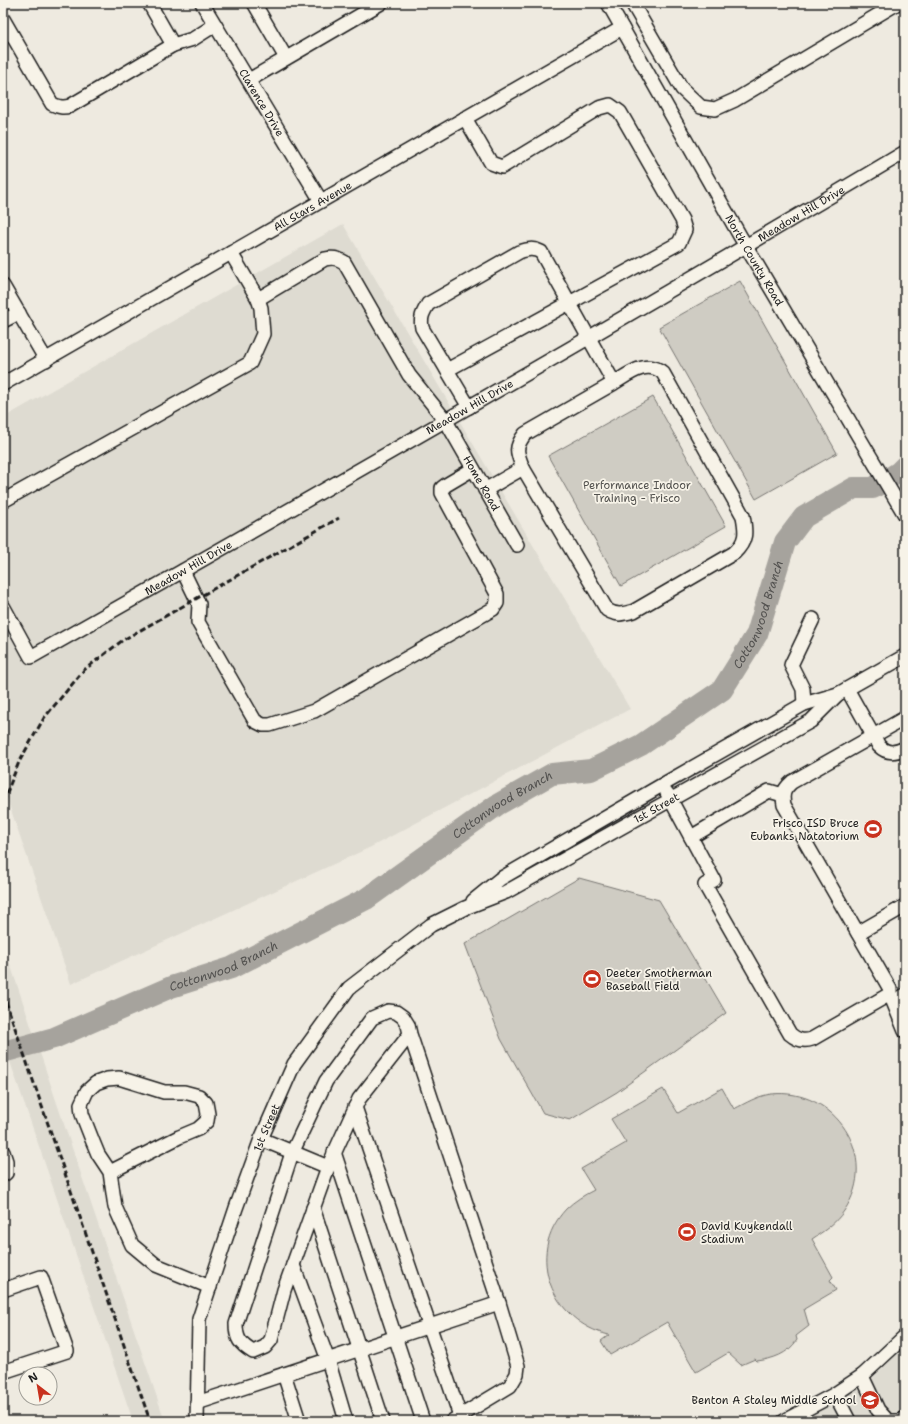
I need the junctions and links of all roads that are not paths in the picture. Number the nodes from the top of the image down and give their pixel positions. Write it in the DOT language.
graph roads {
  1 [pos="149,3"];
  2 [pos="202,3"];
  3 [pos="254,3"];
  4 [pos="381,3"];
  5 [pos="608,3"];
  6 [pos="632,3"];
  7 [pos="898,3"];
  8 [pos="3,19"];
  9 [pos="215,25"];
  10 [pos="622,28"];
  11 [pos="173,45"];
  12 [pos="286,58"];
  13 [pos="249,80"];
  14 [pos="465,118"];
  15 [pos="905,152"];
  16 [pos="321,201"];
  17 [pos="746,246"];
  18 [pos="231,253"];
  19 [pos="3,286"];
  20 [pos="258,299"];
  21 [pos="570,303"];
  22 [pos="18,313"];
  23 [pos="3,322"];
  24 [pos="590,337"];
  25 [pos="46,360"];
  26 [pos="448,370"];
  27 [pos="614,382"];
  28 [pos="3,384"];
  29 [pos="469,407"];
  30 [pos="446,421"];
  31 [pos="523,468"];
  32 [pos="473,469"];
  33 [pos="485,490"];
  34 [pos="3,501"];
  35 [pos="905,515"];
  36 [pos="517,545"];
  37 [pos="183,571"];
  38 [pos="3,606"];
  39 [pos="813,619"];
  40 [pos="905,656"];
  41 [pos="842,692"];
  42 [pos="804,704"];
  43 [pos="905,718"];
  44 [pos="873,736"];
  45 [pos="905,748"];
  46 [pos="662,785"];
  47 [pos="782,795"];
  48 [pos="671,800"];
  49 [pos="691,837"];
  50 [pos="905,906"];
  51 [pos="465,908"];
  52 [pos="858,933"];
  53 [pos="905,995"];
  54 [pos="892,998"];
  55 [pos="905,1031"];
  56 [pos="410,1034"];
  57 [pos="355,1107"];
  58 [pos="262,1139"];
  59 [pos="3,1152"];
  60 [pos="334,1152"];
  61 [pos="292,1153"];
  62 [pos="328,1166"];
  63 [pos="110,1172"];
  64 [pos="3,1175"];
  65 [pos="313,1208"];
  66 [pos="293,1265"];
  67 [pos="210,1287"];
  68 [pos="3,1290"];
  69 [pos="499,1303"];
  70 [pos="429,1326"];
  71 [pos="905,1336"];
  72 [pos="395,1337"];
  73 [pos="360,1349"];
  74 [pos="328,1360"];
  75 [pos="3,1372"];
  76 [pos="284,1374"];
  77 [pos="862,1376"];
  78 [pos="836,1394"];
  79 [pos="197,1403"];
  80 [pos="905,1418"];
  81 [pos="455,1419"];
  82 [pos="197,1421"];
  83 [pos="299,1421"];
  84 [pos="346,1421"];
  85 [pos="383,1421"];
  86 [pos="423,1421"];
  87 [pos="784,1421"];
  88 [pos="849,1421"];
  89 [pos="888,1421"];
  90 [pos="892,1421"];
  1 -- 11 [label="street"];
  2 -- 9 [label="street, Clarence Drive"];
  3 -- 12 [label="street"];
  4 -- 12 [label="street"];
  5 -- 10 [label="street, North County Road"];
  6 -- 7 [label="street"];
  8 -- 11 [label="street"];
  9 -- 11 [label="street"];
  9 -- 13 [label="street, Clarence Drive"];
  10 -- 14 [label="street, All Stars Avenue"];
  10 -- 17 [label="street, North County Road"];
  12 -- 13 [label="street"];
  13 -- 16 [label="street, Clarence Drive"];
  14 -- 16 [label="street, All Stars Avenue"];
  14 -- 21 [label="street"];
  15 -- 17 [label="street, Meadow Hill Drive"];
  16 -- 18 [label="street, All Stars Avenue"];
  17 -- 24 [label="street, Meadow Hill Drive"];
  17 -- 35 [label="street, North County Road"];
  18 -- 20 [label="street"];
  18 -- 25 [label="street, All Stars Avenue"];
  19 -- 22 [label="street"];
  20 -- 30 [label="street, Home Road"];
  20 -- 34 [label="street"];
  21 -- 24 [label="street"];
  21 -- 26 [label="street"];
  21 -- 26 [label="street"];
  22 -- 23 [label="street"];
  22 -- 25 [label="street"];
  24 -- 27 [label="street"];
  24 -- 29 [label="street, Meadow Hill Drive"];
  25 -- 28 [label="street, All Stars Avenue"];
  26 -- 29 [label="street"];
  27 -- 31 [label="street"];
  27 -- 31 [label="street"];
  29 -- 30 [label="street, Meadow Hill Drive"];
  30 -- 32 [label="street, Home Road"];
  30 -- 37 [label="street, Meadow Hill Drive"];
  31 -- 33 [label="street"];
  32 -- 33 [label="street, Home Road"];
  32 -- 37 [label="street"];
  33 -- 36 [label="street, Home Road"];
  37 -- 38 [label="street, Meadow Hill Drive"];
  39 -- 42 [label="street"];
  40 -- 41 [label="street, 1st Street"];
  41 -- 42 [label="street, 1st Street"];
  41 -- 44 [label="street"];
  41 -- 48 [label="street, 1st Street"];
  42 -- 46 [label="street, 1st Street"];
  43 -- 44 [label="street"];
  44 -- 45 [label="street"];
  44 -- 47 [label="street"];
  46 -- 48 [label="street"];
  46 -- 51 [label="street, 1st Street"];
  47 -- 49 [label="street"];
  47 -- 52 [label="street"];
  48 -- 49 [label="street"];
  48 -- 51 [label="street, 1st Street"];
  49 -- 54 [label="street"];
  50 -- 52 [label="street"];
  51 -- 58 [label="street, 1st Street"];
  52 -- 54 [label="street"];
  53 -- 54 [label="street"];
  54 -- 55 [label="street"];
  56 -- 57 [label="street"];
  56 -- 61 [label="street"];
  56 -- 69 [label="street"];
  57 -- 60 [label="street"];
  57 -- 70 [label="street"];
  58 -- 61 [label="street"];
  58 -- 67 [label="street, 1st Street"];
  59 -- 64 [label="street"];
  60 -- 62 [label="street"];
  60 -- 72 [label="street"];
  61 -- 62 [label="street"];
  61 -- 66 [label="street"];
  62 -- 65 [label="street"];
  63 -- 63 [label="street"];
  63 -- 67 [label="street"];
  65 -- 66 [label="street"];
  65 -- 73 [label="street"];
  66 -- 74 [label="street"];
  67 -- 79 [label="street, 1st Street"];
  68 -- 75 [label="street"];
  69 -- 70 [label="street"];
  69 -- 81 [label="street"];
  70 -- 72 [label="street"];
  70 -- 81 [label="street"];
  71 -- 77 [label="street"];
  72 -- 73 [label="street"];
  72 -- 86 [label="street"];
  73 -- 74 [label="street"];
  73 -- 85 [label="street"];
  74 -- 76 [label="street"];
  74 -- 84 [label="street"];
  76 -- 79 [label="street"];
  76 -- 83 [label="street"];
  77 -- 78 [label="street"];
  77 -- 89 [label="street"];
  78 -- 87 [label="street"];
  78 -- 88 [label="street"];
  79 -- 82 [label="street, 1st Street"];
  80 -- 90 [label="street"];
}
